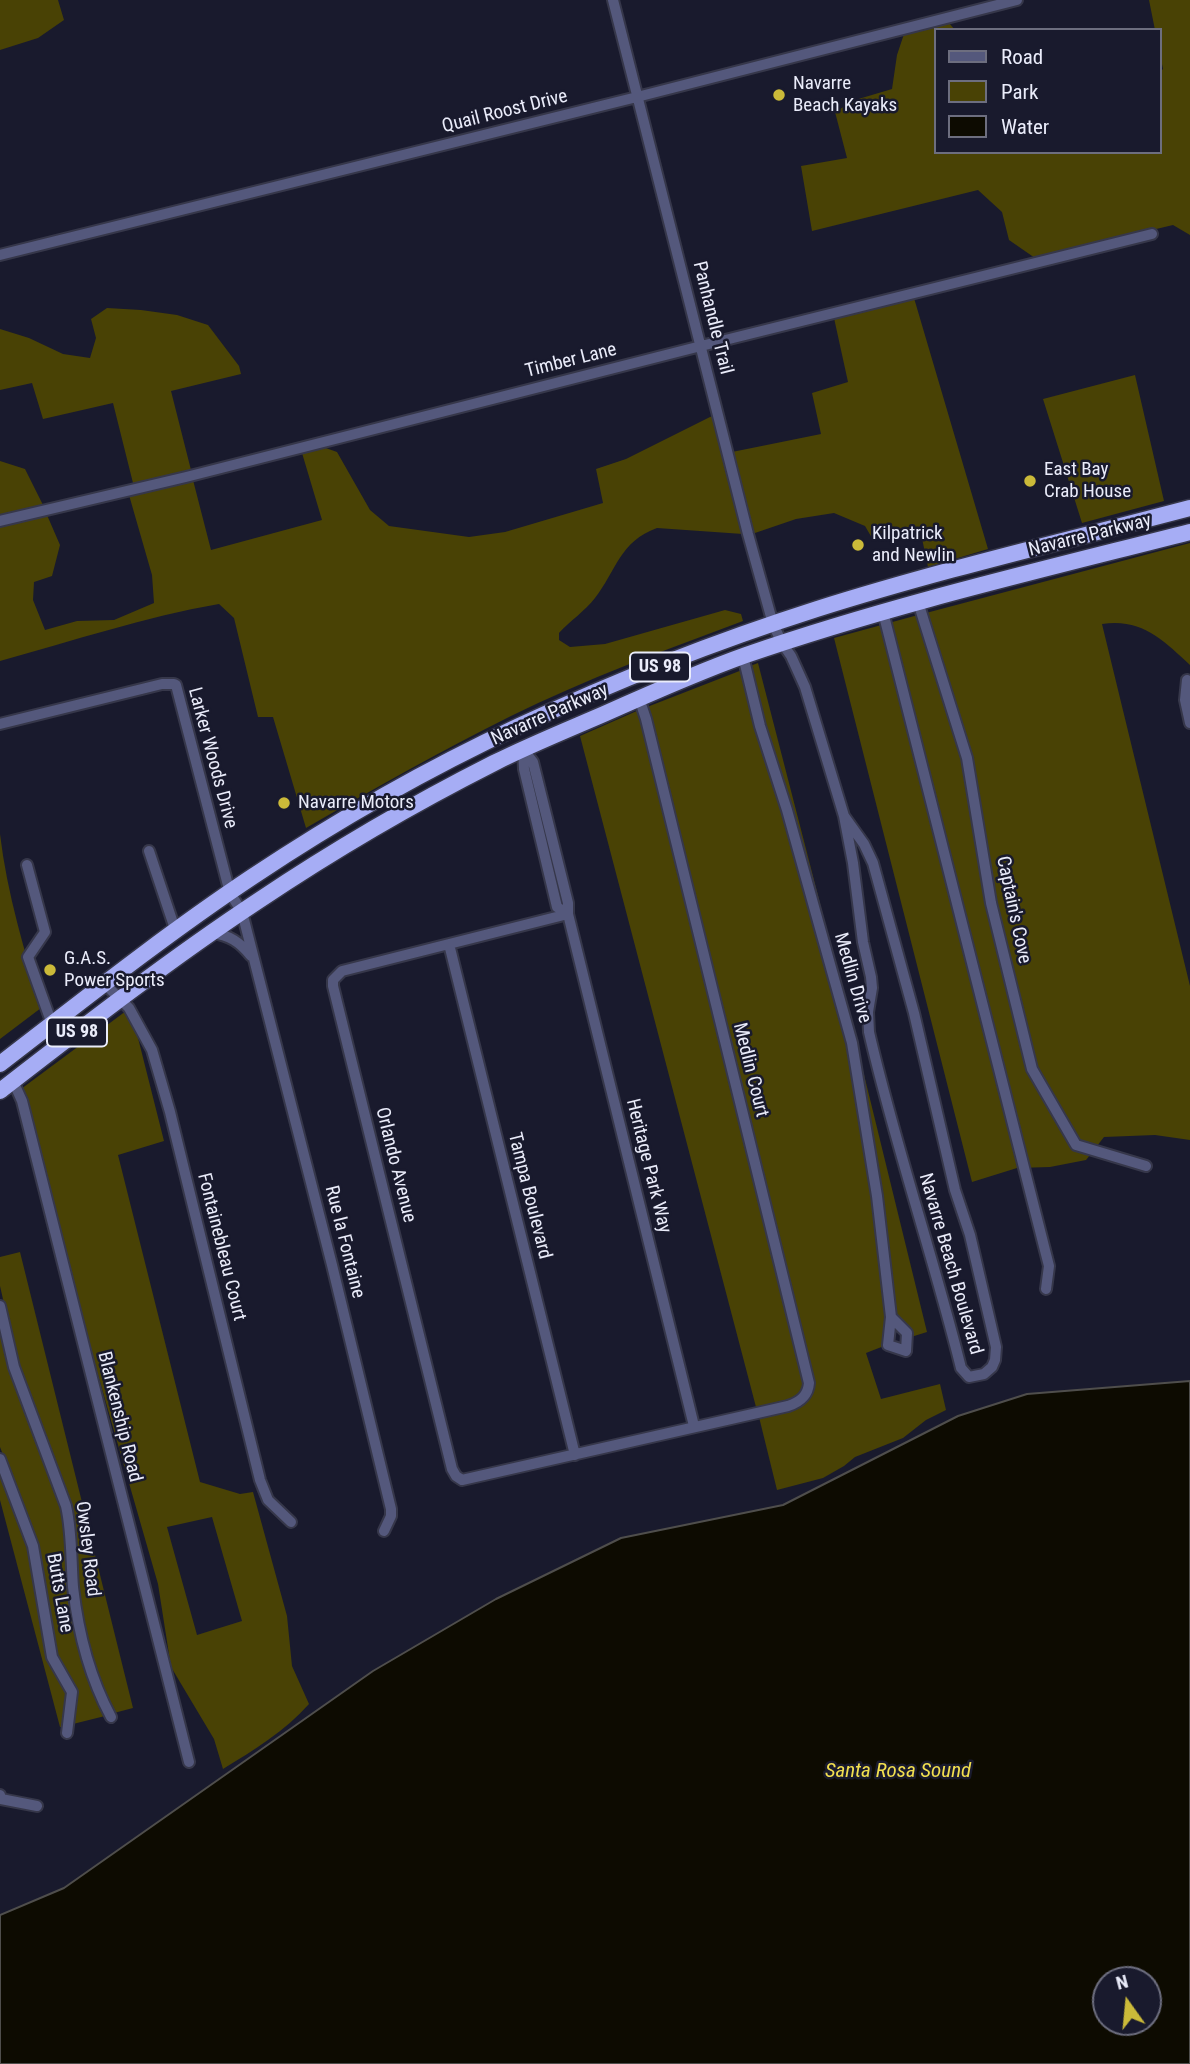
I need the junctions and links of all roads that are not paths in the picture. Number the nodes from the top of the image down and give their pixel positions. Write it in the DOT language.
graph roads {
  1 [pos="613,0"];
  2 [pos="1017,0"];
  3 [pos="637,97"];
  4 [pos="1152,234"];
  5 [pos="0,254"];
  6 [pos="701,346"];
  7 [pos="1190,508"];
  8 [pos="0,521"];
  9 [pos="1190,532"];
  10 [pos="918,602"];
  11 [pos="883,612"];
  12 [pos="773,624"];
  13 [pos="782,643"];
  14 [pos="700,651"];
  15 [pos="743,656"];
  16 [pos="1187,680"];
  17 [pos="639,698"];
  18 [pos="1190,723"];
  19 [pos="0,724"];
  20 [pos="523,749"];
  21 [pos="454,759"];
  22 [pos="844,816"];
  23 [pos="149,851"];
  24 [pos="27,864"];
  25 [pos="230,893"];
  26 [pos="242,912"];
  27 [pos="568,914"];
  28 [pos="176,932"];
  29 [pos="212,933"];
  30 [pos="449,944"];
  31 [pos="254,961"];
  32 [pos="105,984"];
  33 [pos="119,999"];
  34 [pos="51,1024"];
  35 [pos="0,1064"];
  36 [pos="7,1086"];
  37 [pos="1146,1166"];
  38 [pos="1046,1289"];
  39 [pos="0,1306"];
  40 [pos="891,1317"];
  41 [pos="694,1426"];
  42 [pos="575,1455"];
  43 [pos="0,1459"];
  44 [pos="291,1522"];
  45 [pos="384,1531"];
  46 [pos="111,1717"];
  47 [pos="67,1733"];
  48 [pos="189,1762"];
  49 [pos="0,1795"];
  50 [pos="37,1806"];
  1 -- 3 [label="street, Panhandle Trail"];
  2 -- 3 [label="street, Quail Roost Drive"];
  3 -- 5 [label="street, Quail Roost Drive"];
  3 -- 6 [label="street, Panhandle Trail"];
  4 -- 6 [label="street, Timber Lane"];
  6 -- 8 [label="street, Timber Lane"];
  6 -- 12 [label="street, Panhandle Trail"];
  7 -- 12 [label="highway, Navarre Parkway / US 98"];
  9 -- 10 [label="highway, Navarre Parkway / US 98"];
  10 -- 11 [label="highway, Navarre Parkway / US 98"];
  10 -- 37 [label="street, Captain's Cove"];
  11 -- 13 [label="highway, Navarre Parkway / US 98"];
  11 -- 38 [label="street"];
  12 -- 13 [label="street, Panhandle Trail"];
  12 -- 14 [label="highway, Navarre Parkway / US 98"];
  13 -- 15 [label="highway, Navarre Parkway / US 98"];
  13 -- 22 [label="street, Panhandle Trail"];
  14 -- 20 [label="highway"];
  14 -- 21 [label="highway, Navarre Parkway / US 98"];
  15 -- 17 [label="highway, Navarre Parkway / US 98"];
  15 -- 40 [label="street, Medlin Drive"];
  16 -- 18 [label="street"];
  17 -- 20 [label="highway, Navarre Parkway / US 98"];
  17 -- 41 [label="street, Medlin Court"];
  19 -- 25 [label="street, Larker Woods Drive"];
  20 -- 21 [label="highway"];
  20 -- 26 [label="highway, Navarre Parkway / US 98"];
  20 -- 27 [label="street, Heritage Park Way"];
  21 -- 25 [label="highway, Navarre Parkway / US 98"];
  22 -- 22 [label="street, Navarre Beach Boulevard"];
  23 -- 28 [label="street"];
  24 -- 34 [label="street"];
  25 -- 26 [label="street, Rue la Fontaine"];
  25 -- 28 [label="highway, Navarre Parkway / US 98"];
  26 -- 29 [label="highway, Navarre Parkway / US 98"];
  26 -- 31 [label="street, Rue la Fontaine"];
  27 -- 30 [label="street, Orlando Avenue"];
  27 -- 41 [label="street, Heritage Park Way"];
  28 -- 32 [label="highway, Navarre Parkway / US 98"];
  29 -- 31 [label="street"];
  29 -- 33 [label="highway, Navarre Parkway / US 98"];
  30 -- 42 [label="street, Tampa Boulevard"];
  30 -- 42 [label="street, Orlando Avenue"];
  31 -- 45 [label="street, Rue la Fontaine"];
  32 -- 33 [label="street, Fontainebleau Court"];
  32 -- 34 [label="highway, Navarre Parkway / US 98"];
  33 -- 36 [label="highway, Navarre Parkway / US 98"];
  33 -- 44 [label="street, Fontainebleau Court"];
  34 -- 35 [label="highway, Navarre Parkway / US 98"];
  36 -- 48 [label="street, Blankenship Road"];
  39 -- 46 [label="street, Owsley Road"];
  41 -- 42 [label="street"];
  43 -- 47 [label="street, Butts Lane"];
  49 -- 50 [label="street"];
}
